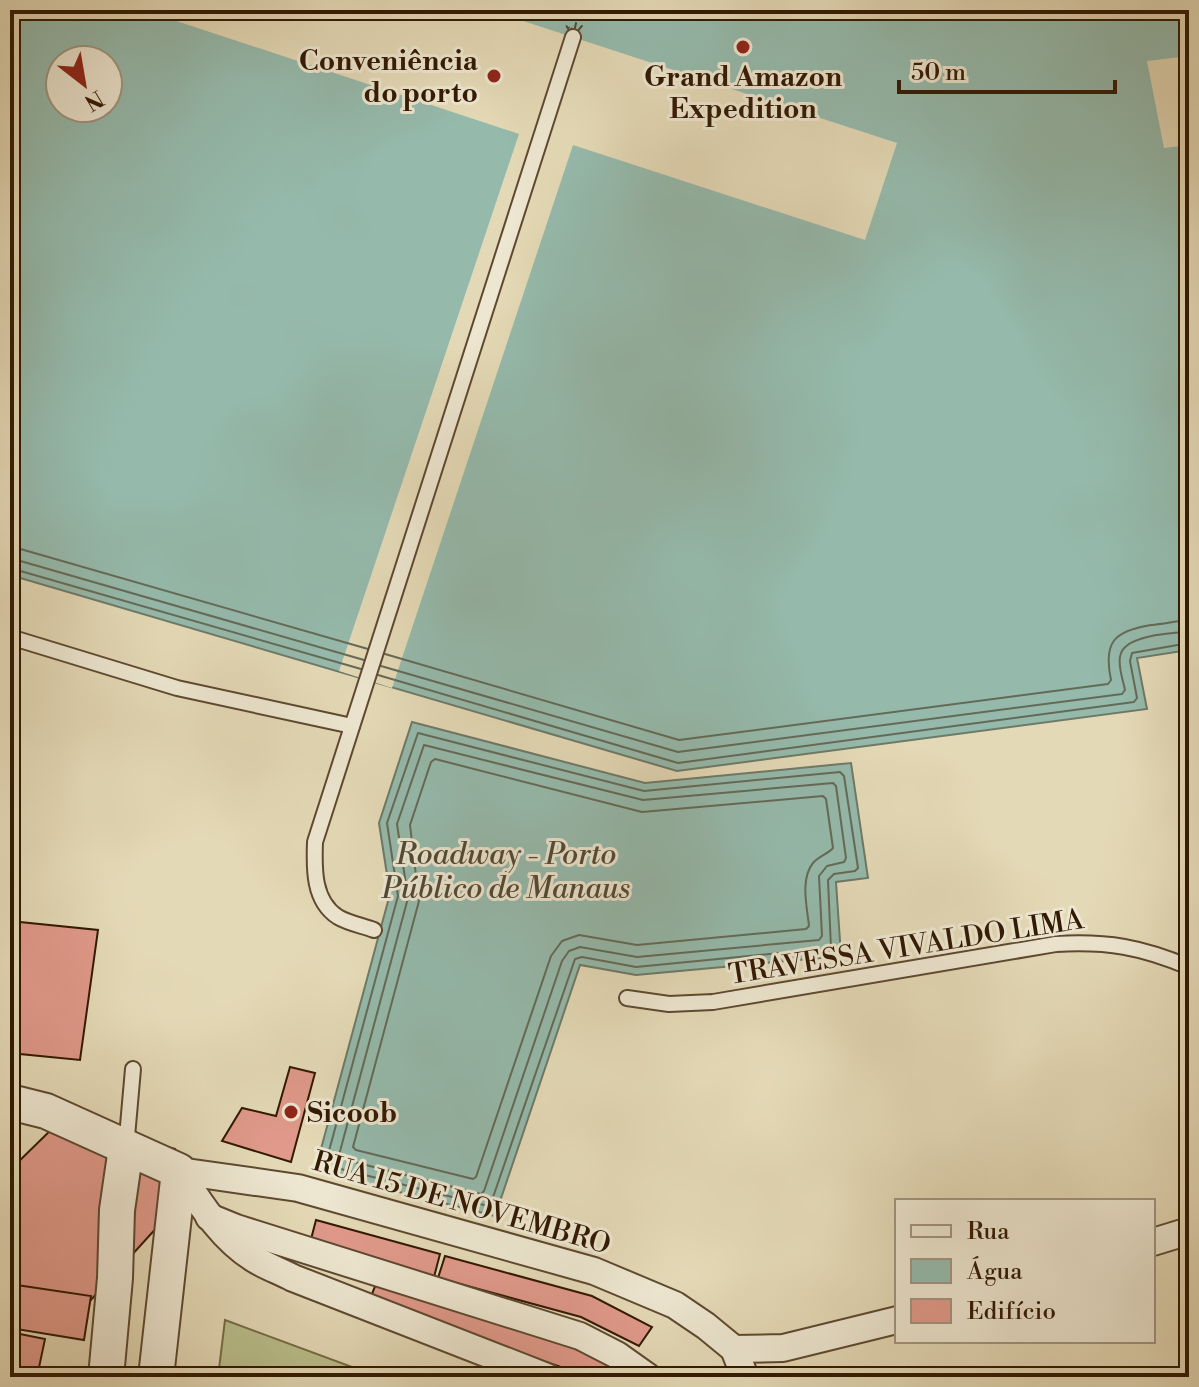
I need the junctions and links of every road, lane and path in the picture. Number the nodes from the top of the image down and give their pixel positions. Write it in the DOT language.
graph roads {
  1 [pos="573,37"];
  2 [pos="10,637"];
  3 [pos="352,726"];
  4 [pos="374,930"];
  5 [pos="1189,967"];
  6 [pos="627,998"];
  7 [pos="133,1069"];
  8 [pos="10,1102"];
  9 [pos="126,1148"];
  10 [pos="179,1171"];
  11 [pos="209,1217"];
  12 [pos="1189,1231"];
  13 [pos="1155,1241"];
  14 [pos="895,1320"];
  15 [pos="734,1349"];
  16 [pos="106,1377"];
  17 [pos="156,1377"];
  18 [pos="547,1377"];
  19 [pos="648,1377"];
  20 [pos="745,1377"];
  1 -- 3 [label="lane"];
  2 -- 3 [label="lane"];
  3 -- 4 [label="lane"];
  5 -- 6 [label="lane, TRAVESSA VIVALDO LIMA"];
  7 -- 9 [label="lane"];
  8 -- 9 [label="street"];
  9 -- 10 [label="street"];
  9 -- 16 [label="street"];
  10 -- 11 [label="street"];
  10 -- 15 [label="street, RUA 15 DE NOVEMBRO"];
  10 -- 17 [label="street"];
  11 -- 18 [label="street"];
  11 -- 19 [label="street"];
  12 -- 13 [label="street"];
  14 -- 15 [label="street"];
  15 -- 20 [label="street"];
}
